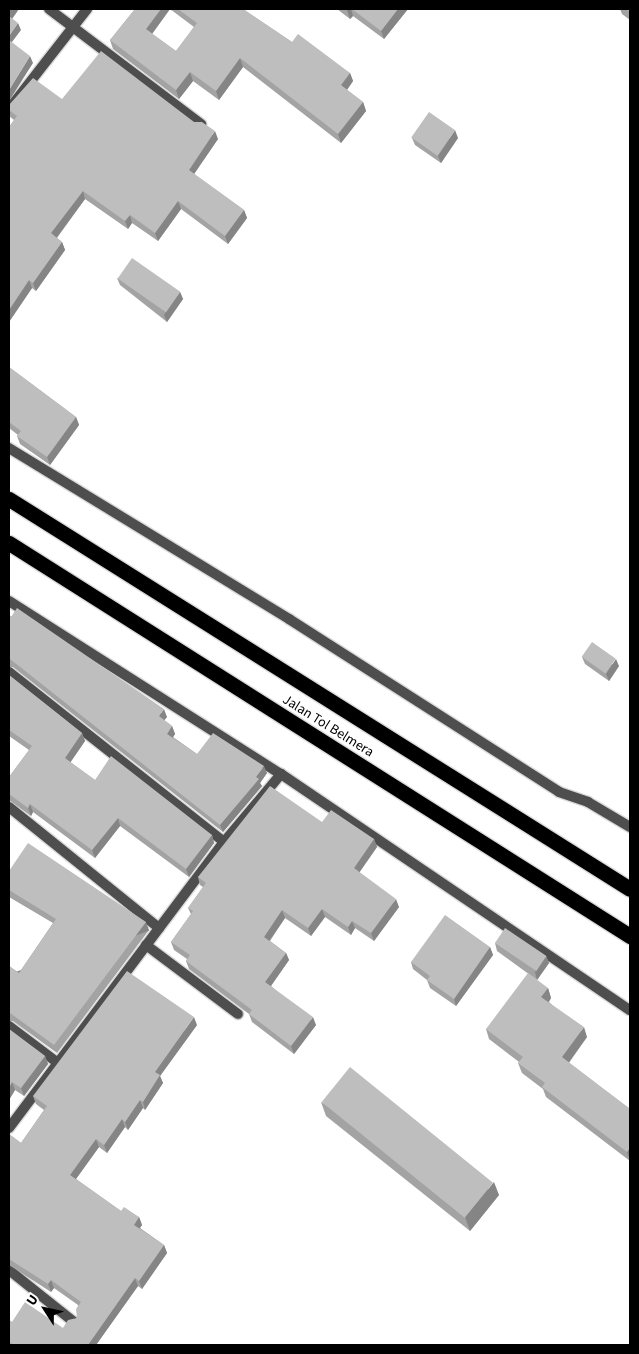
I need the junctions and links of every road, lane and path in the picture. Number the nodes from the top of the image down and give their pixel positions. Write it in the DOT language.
graph roads {
  1 [pos="49,9"];
  2 [pos="86,9"];
  3 [pos="72,28"];
  4 [pos="9,109"];
  5 [pos="201,124"];
  6 [pos="9,448"];
  7 [pos="9,499"];
  8 [pos="9,543"];
  9 [pos="9,601"];
  10 [pos="9,672"];
  11 [pos="282,774"];
  12 [pos="9,807"];
  13 [pos="630,827"];
  14 [pos="224,842"];
  15 [pos="630,889"];
  16 [pos="159,928"];
  17 [pos="630,936"];
  18 [pos="146,945"];
  19 [pos="630,1010"];
  20 [pos="238,1014"];
  21 [pos="9,1026"];
  22 [pos="58,1063"];
  23 [pos="9,1128"];
  24 [pos="9,1270"];
  25 [pos="74,1322"];
  1 -- 3 [label="street"];
  2 -- 3 [label="street"];
  3 -- 4 [label="street"];
  3 -- 5 [label="street"];
  6 -- 13 [label="street"];
  7 -- 15 [label="highway, Jalan Tol Belmera"];
  8 -- 17 [label="highway, Jalan Tol Belmera"];
  9 -- 11 [label="street"];
  10 -- 14 [label="street"];
  11 -- 14 [label="street"];
  11 -- 19 [label="street"];
  12 -- 16 [label="street"];
  14 -- 16 [label="street"];
  16 -- 18 [label="street"];
  18 -- 20 [label="street"];
  18 -- 22 [label="street"];
  21 -- 22 [label="street"];
  22 -- 23 [label="street"];
  24 -- 25 [label="street"];
}
